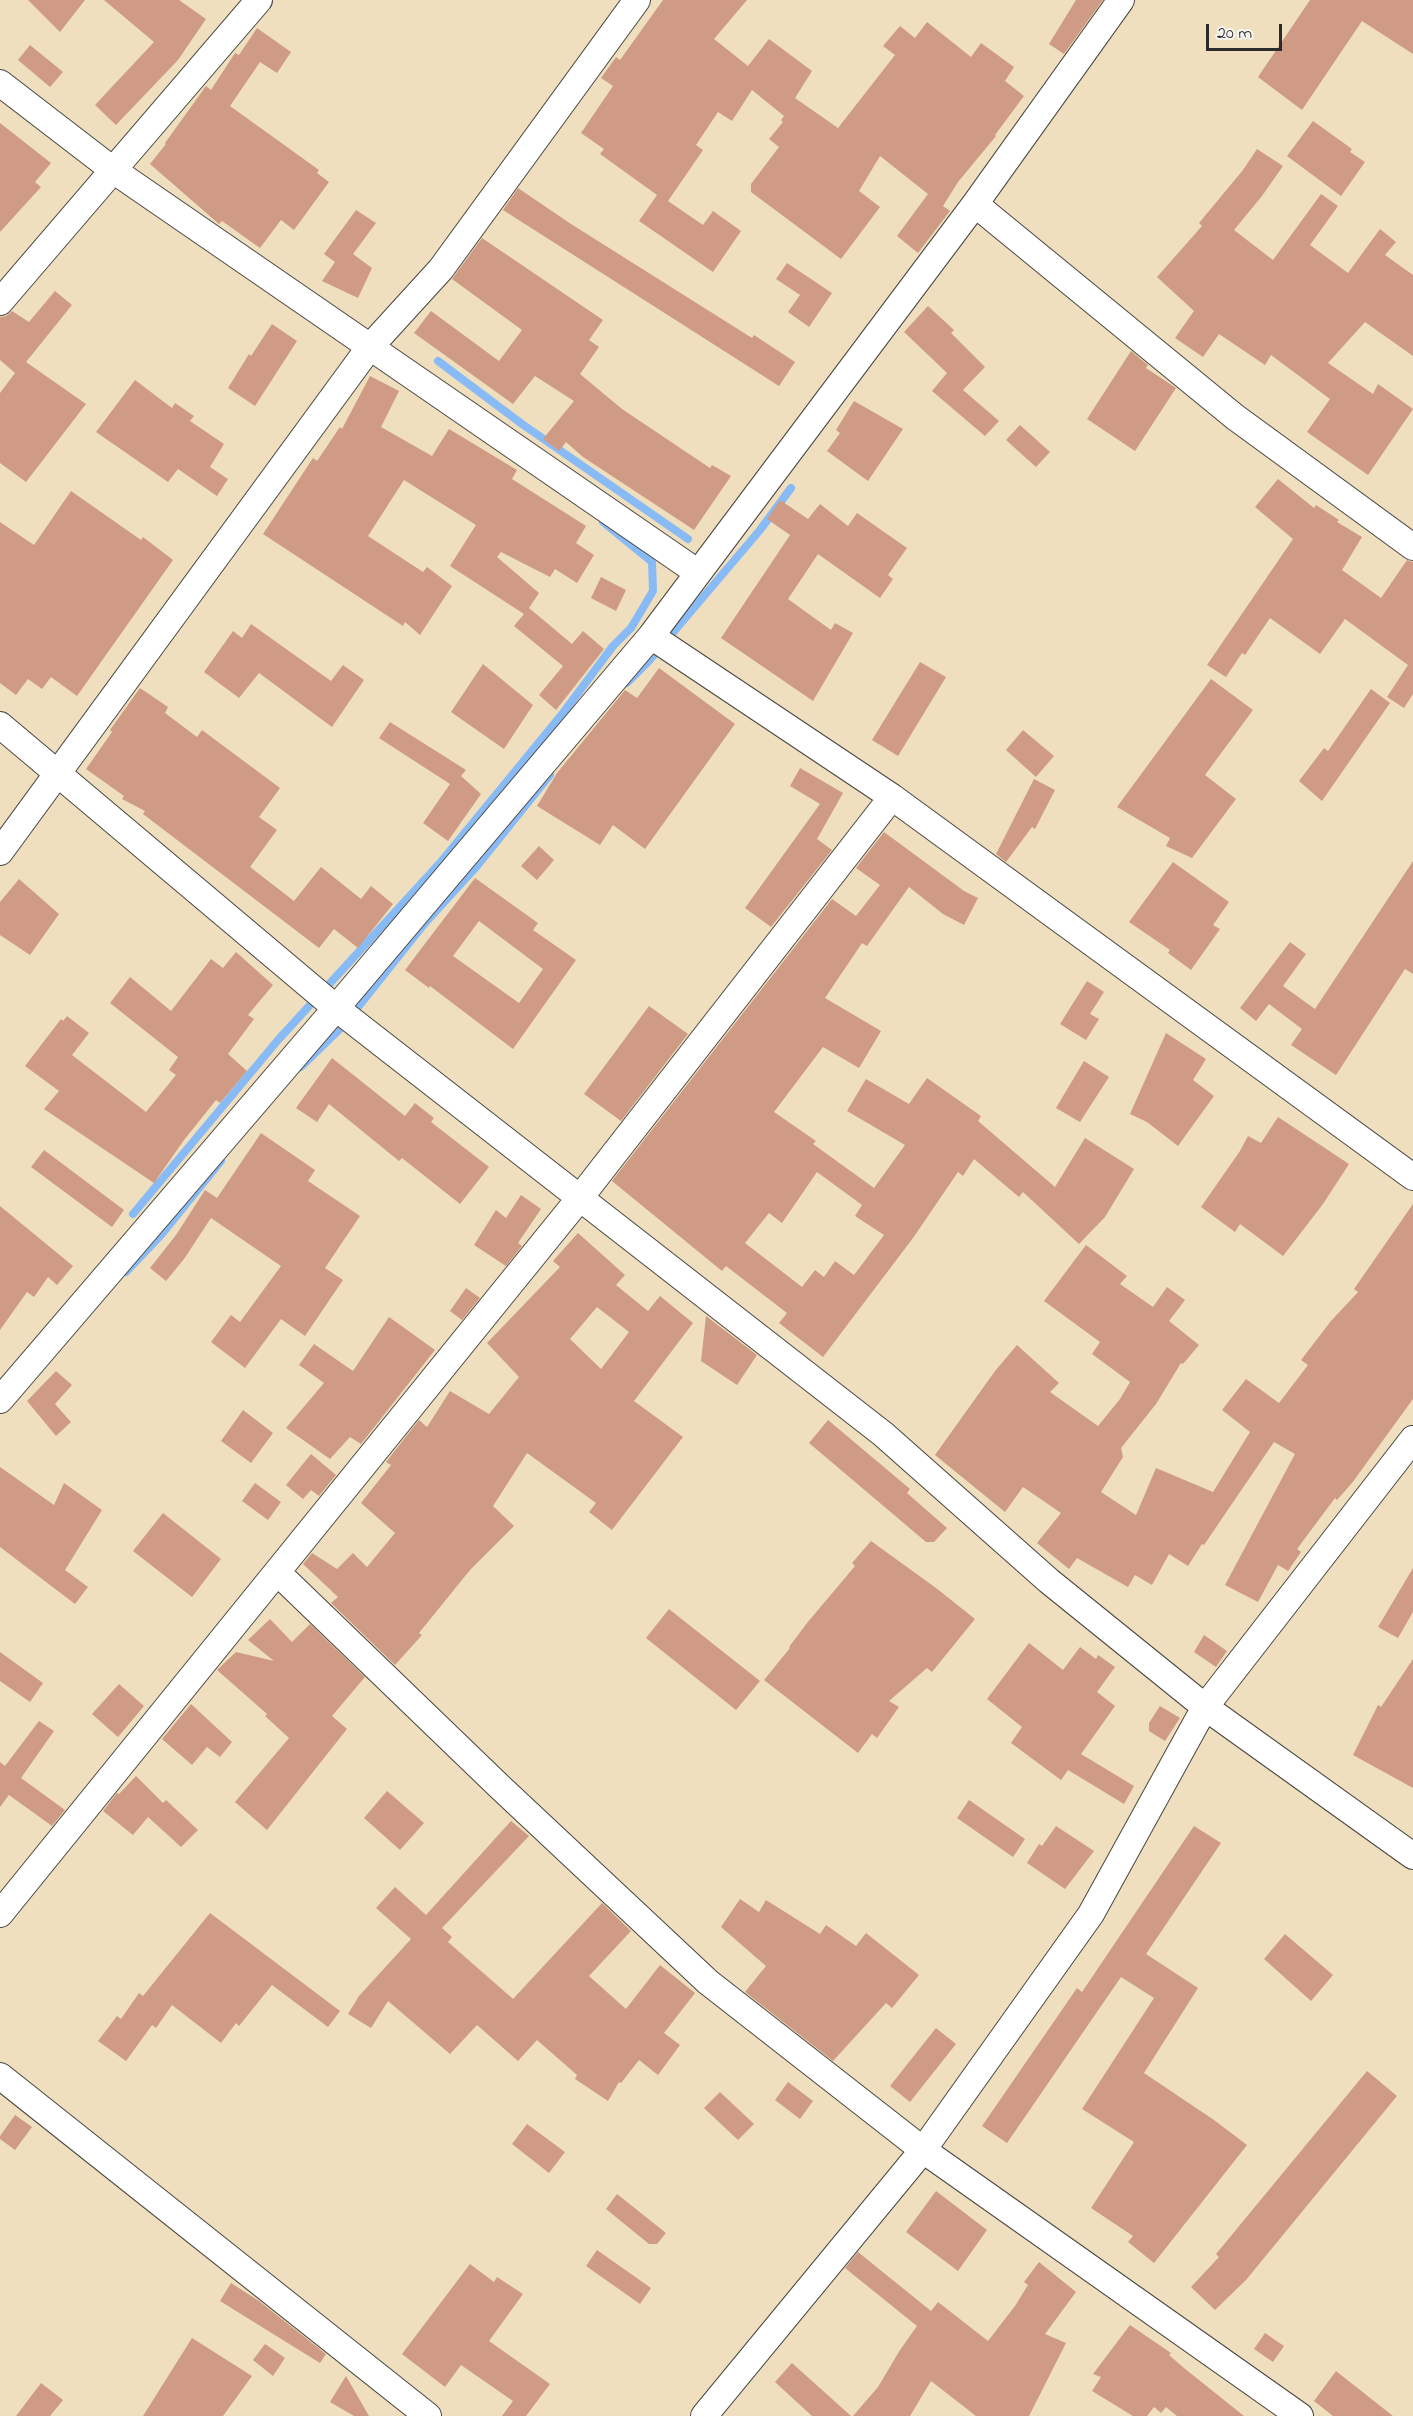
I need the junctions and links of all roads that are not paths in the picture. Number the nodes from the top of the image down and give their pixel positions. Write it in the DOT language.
graph roads {
  1 [pos="260,0"];
  2 [pos="637,0"];
  3 [pos="1121,0"];
  4 [pos="0,83"];
  5 [pos="113,170"];
  6 [pos="975,204"];
  7 [pos="0,302"];
  8 [pos="369,348"];
  9 [pos="1413,547"];
  10 [pos="697,573"];
  11 [pos="651,636"];
  12 [pos="0,725"];
  13 [pos="59,773"];
  14 [pos="892,797"];
  15 [pos="0,852"];
  16 [pos="336,1008"];
  17 [pos="1413,1177"];
  18 [pos="579,1199"];
  19 [pos="0,1400"];
  20 [pos="1413,1439"];
  21 [pos="278,1573"];
  22 [pos="1205,1707"];
  23 [pos="1413,1856"];
  24 [pos="0,1914"];
  25 [pos="0,2076"];
  26 [pos="923,2150"];
  27 [pos="428,2416"];
  28 [pos="704,2416"];
  29 [pos="1300,2416"];
  1 -- 5 [label="street"];
  2 -- 8 [label="street"];
  3 -- 6 [label="street"];
  4 -- 5 [label="street"];
  5 -- 7 [label="street"];
  5 -- 8 [label="street"];
  6 -- 9 [label="street"];
  6 -- 10 [label="street"];
  8 -- 10 [label="street"];
  8 -- 13 [label="street"];
  10 -- 11 [label="street"];
  11 -- 14 [label="street"];
  11 -- 16 [label="street"];
  12 -- 13 [label="street"];
  13 -- 15 [label="street"];
  13 -- 16 [label="street"];
  14 -- 17 [label="street"];
  14 -- 18 [label="street"];
  16 -- 18 [label="street"];
  16 -- 19 [label="street"];
  18 -- 21 [label="street"];
  18 -- 22 [label="street"];
  20 -- 22 [label="street"];
  21 -- 24 [label="street"];
  21 -- 26 [label="street"];
  22 -- 23 [label="street"];
  22 -- 26 [label="street"];
  25 -- 27 [label="street"];
  26 -- 28 [label="street"];
  26 -- 29 [label="street"];
}
